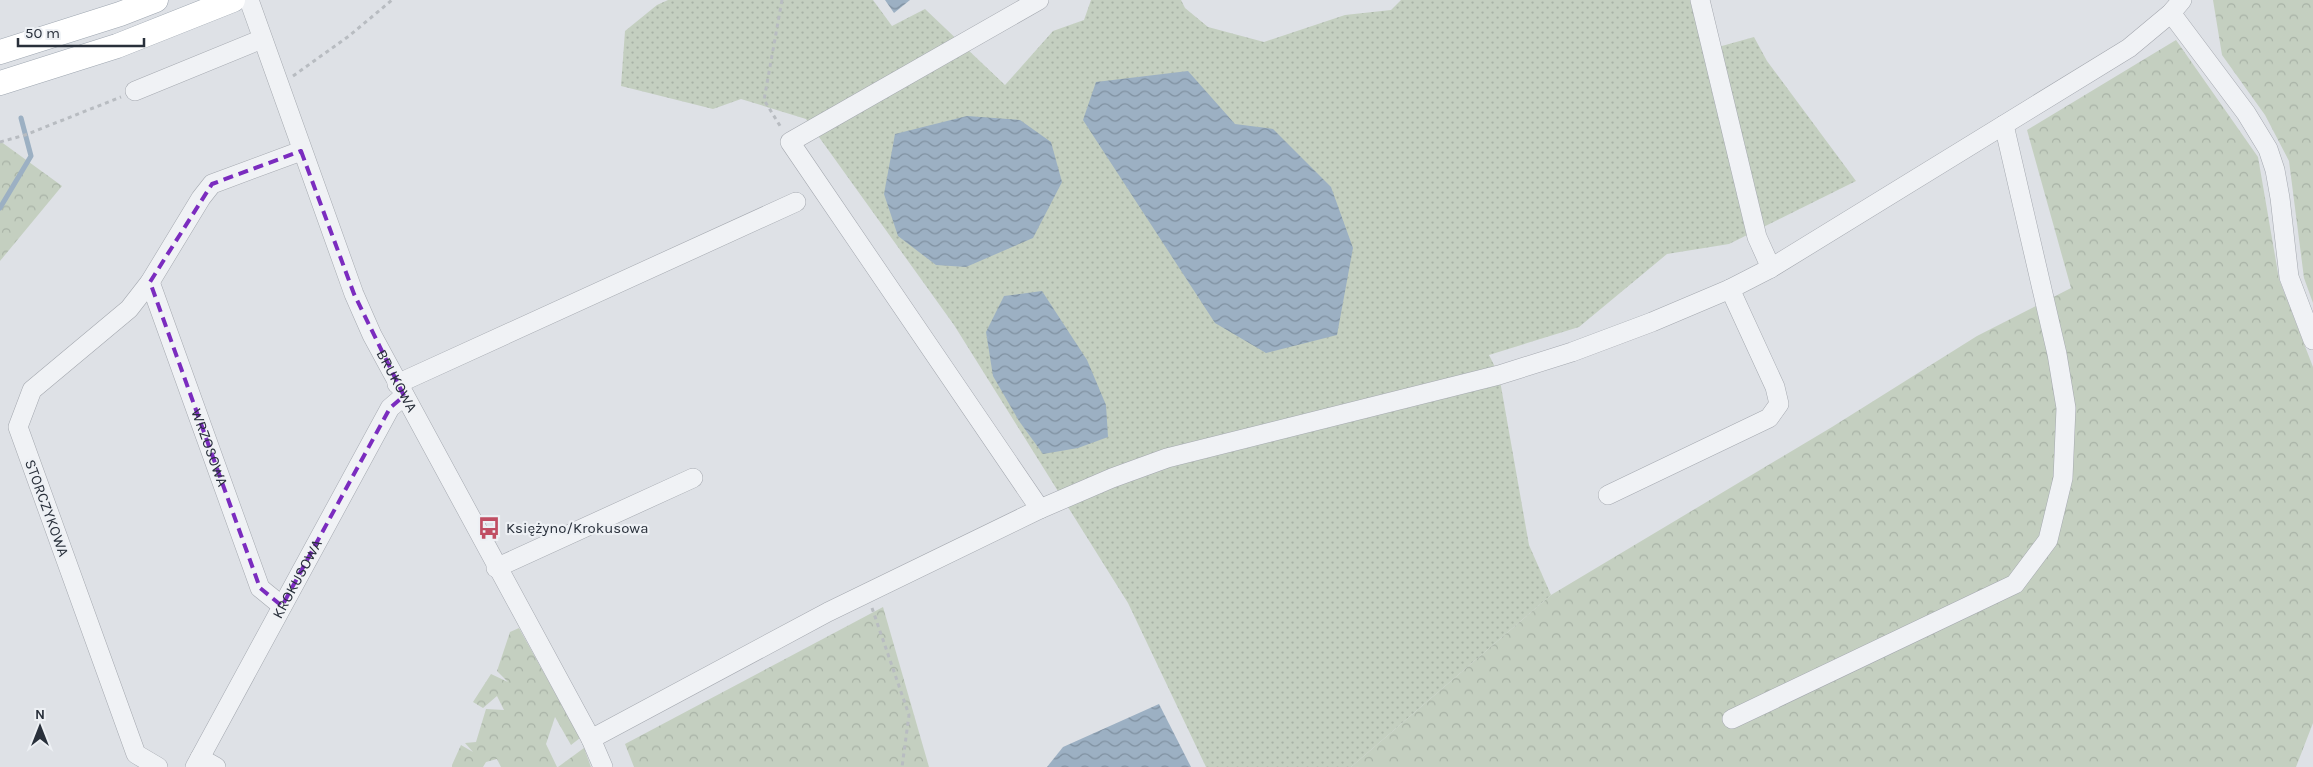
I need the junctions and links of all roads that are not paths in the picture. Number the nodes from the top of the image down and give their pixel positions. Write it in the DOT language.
graph roads {
  1 [pos="156,0"];
  2 [pos="233,0"];
  3 [pos="248,0"];
  4 [pos="1039,0"];
  5 [pos="1700,0"];
  6 [pos="2176,6"];
  7 [pos="262,39"];
  8 [pos="0,52"];
  9 [pos="0,83"];
  10 [pos="135,91"];
  11 [pos="2004,125"];
  12 [pos="301,151"];
  13 [pos="796,202"];
  14 [pos="1771,268"];
  15 [pos="150,282"];
  16 [pos="1730,289"];
  17 [pos="2313,340"];
  18 [pos="401,390"];
  19 [pos="692,478"];
  20 [pos="1608,496"];
  21 [pos="1040,509"];
  22 [pos="496,568"];
  23 [pos="282,606"];
  24 [pos="1732,719"];
  25 [pos="591,739"];
  26 [pos="197,763"];
  27 [pos="158,767"];
  28 [pos="216,767"];
  29 [pos="603,767"];
  1 -- 8 [label="main road"];
  2 -- 9 [label="main road"];
  3 -- 7 [label="street, BRUKOWA"];
  4 -- 21 [label="street"];
  5 -- 14 [label="street"];
  6 -- 11 [label="street"];
  6 -- 17 [label="street"];
  7 -- 10 [label="street"];
  7 -- 12 [label="street, BRUKOWA"];
  11 -- 14 [label="street"];
  11 -- 24 [label="street"];
  12 -- 15 [label="street, STORCZYKOWA"];
  12 -- 18 [label="street, BRUKOWA"];
  13 -- 18 [label="street"];
  14 -- 16 [label="street"];
  15 -- 23 [label="street, WRZOSOWA"];
  15 -- 27 [label="street, STORCZYKOWA"];
  16 -- 20 [label="street"];
  16 -- 21 [label="street"];
  18 -- 22 [label="street, BRUKOWA"];
  18 -- 23 [label="street, KROKUSOWA"];
  19 -- 22 [label="street"];
  21 -- 25 [label="street"];
  22 -- 25 [label="street, BRUKOWA"];
  23 -- 26 [label="street, KROKUSOWA"];
  25 -- 29 [label="street, BRUKOWA"];
  26 -- 28 [label="street"];
}
